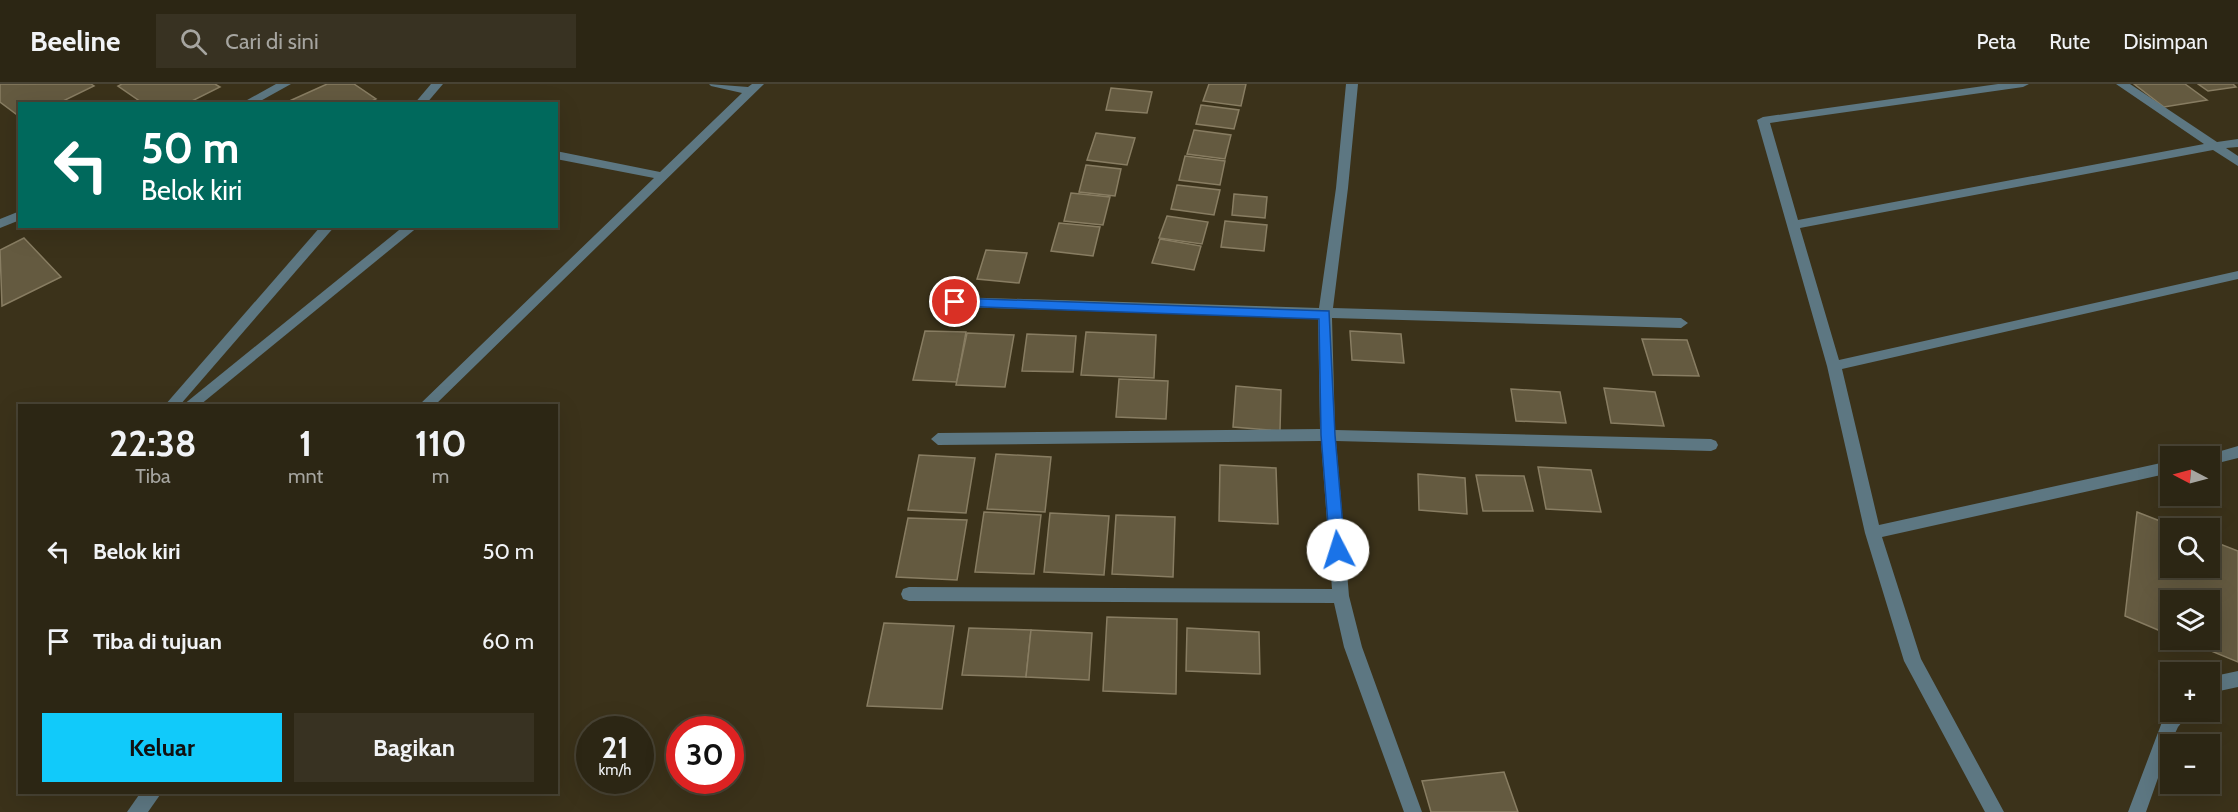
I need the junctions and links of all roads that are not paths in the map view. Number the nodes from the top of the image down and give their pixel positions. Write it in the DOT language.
graph roads {
  1 [pos="285,84"];
  2 [pos="436,84"];
  3 [pos="715,84"];
  4 [pos="1352,84"];
  5 [pos="2024,84"];
  6 [pos="2122,84"];
  7 [pos="755,88"];
  8 [pos="249,102"];
  9 [pos="421,102"];
  10 [pos="2238,143"];
  11 [pos="2215,146"];
  12 [pos="558,155"];
  13 [pos="2238,162"];
  14 [pos="663,177"];
  15 [pos="18,216"];
  16 [pos="0,224"];
  17 [pos="1794,225"];
  18 [pos="327,228"];
  19 [pos="411,228"];
  20 [pos="2238,275"];
  21 [pos="955,302"];
  22 [pos="1325,315"];
  23 [pos="1681,323"];
  24 [pos="1834,366"];
  25 [pos="173,404"];
  26 [pos="191,404"];
  27 [pos="427,404"];
  28 [pos="1328,435"];
  29 [pos="938,439"];
  30 [pos="1711,446"];
  31 [pos="2238,452"];
  32 [pos="2220,456"];
  33 [pos="2160,469"];
  34 [pos="1874,533"];
  35 [pos="909,594"];
  36 [pos="1341,596"];
  37 [pos="2238,679"];
  38 [pos="2220,683"];
  39 [pos="2171,722"];
  40 [pos="151,794"];
  41 [pos="135,812"];
  42 [pos="1413,812"];
  43 [pos="1995,812"];
  44 [pos="2137,812"];
  1 -- 8 [label="street"];
  2 -- 9 [label="street"];
  3 -- 7 [label="street"];
  4 -- 22 [label="street"];
  5 -- 17 [label="street"];
  6 -- 11 [label="street"];
  7 -- 14 [label="street"];
  10 -- 11 [label="street"];
  11 -- 13 [label="street"];
  11 -- 17 [label="street"];
  12 -- 14 [label="street"];
  14 -- 27 [label="street"];
  15 -- 16 [label="street"];
  17 -- 24 [label="street"];
  18 -- 25 [label="street"];
  19 -- 26 [label="street"];
  20 -- 24 [label="street"];
  21 -- 22 [label="street"];
  22 -- 23 [label="street"];
  22 -- 28 [label="street"];
  24 -- 34 [label="street"];
  28 -- 29 [label="street"];
  28 -- 30 [label="street"];
  28 -- 36 [label="street"];
  31 -- 32 [label="street"];
  33 -- 34 [label="street"];
  34 -- 43 [label="street"];
  35 -- 36 [label="street"];
  36 -- 42 [label="street"];
  37 -- 38 [label="street"];
  39 -- 44 [label="street"];
  40 -- 41 [label="street"];
}
